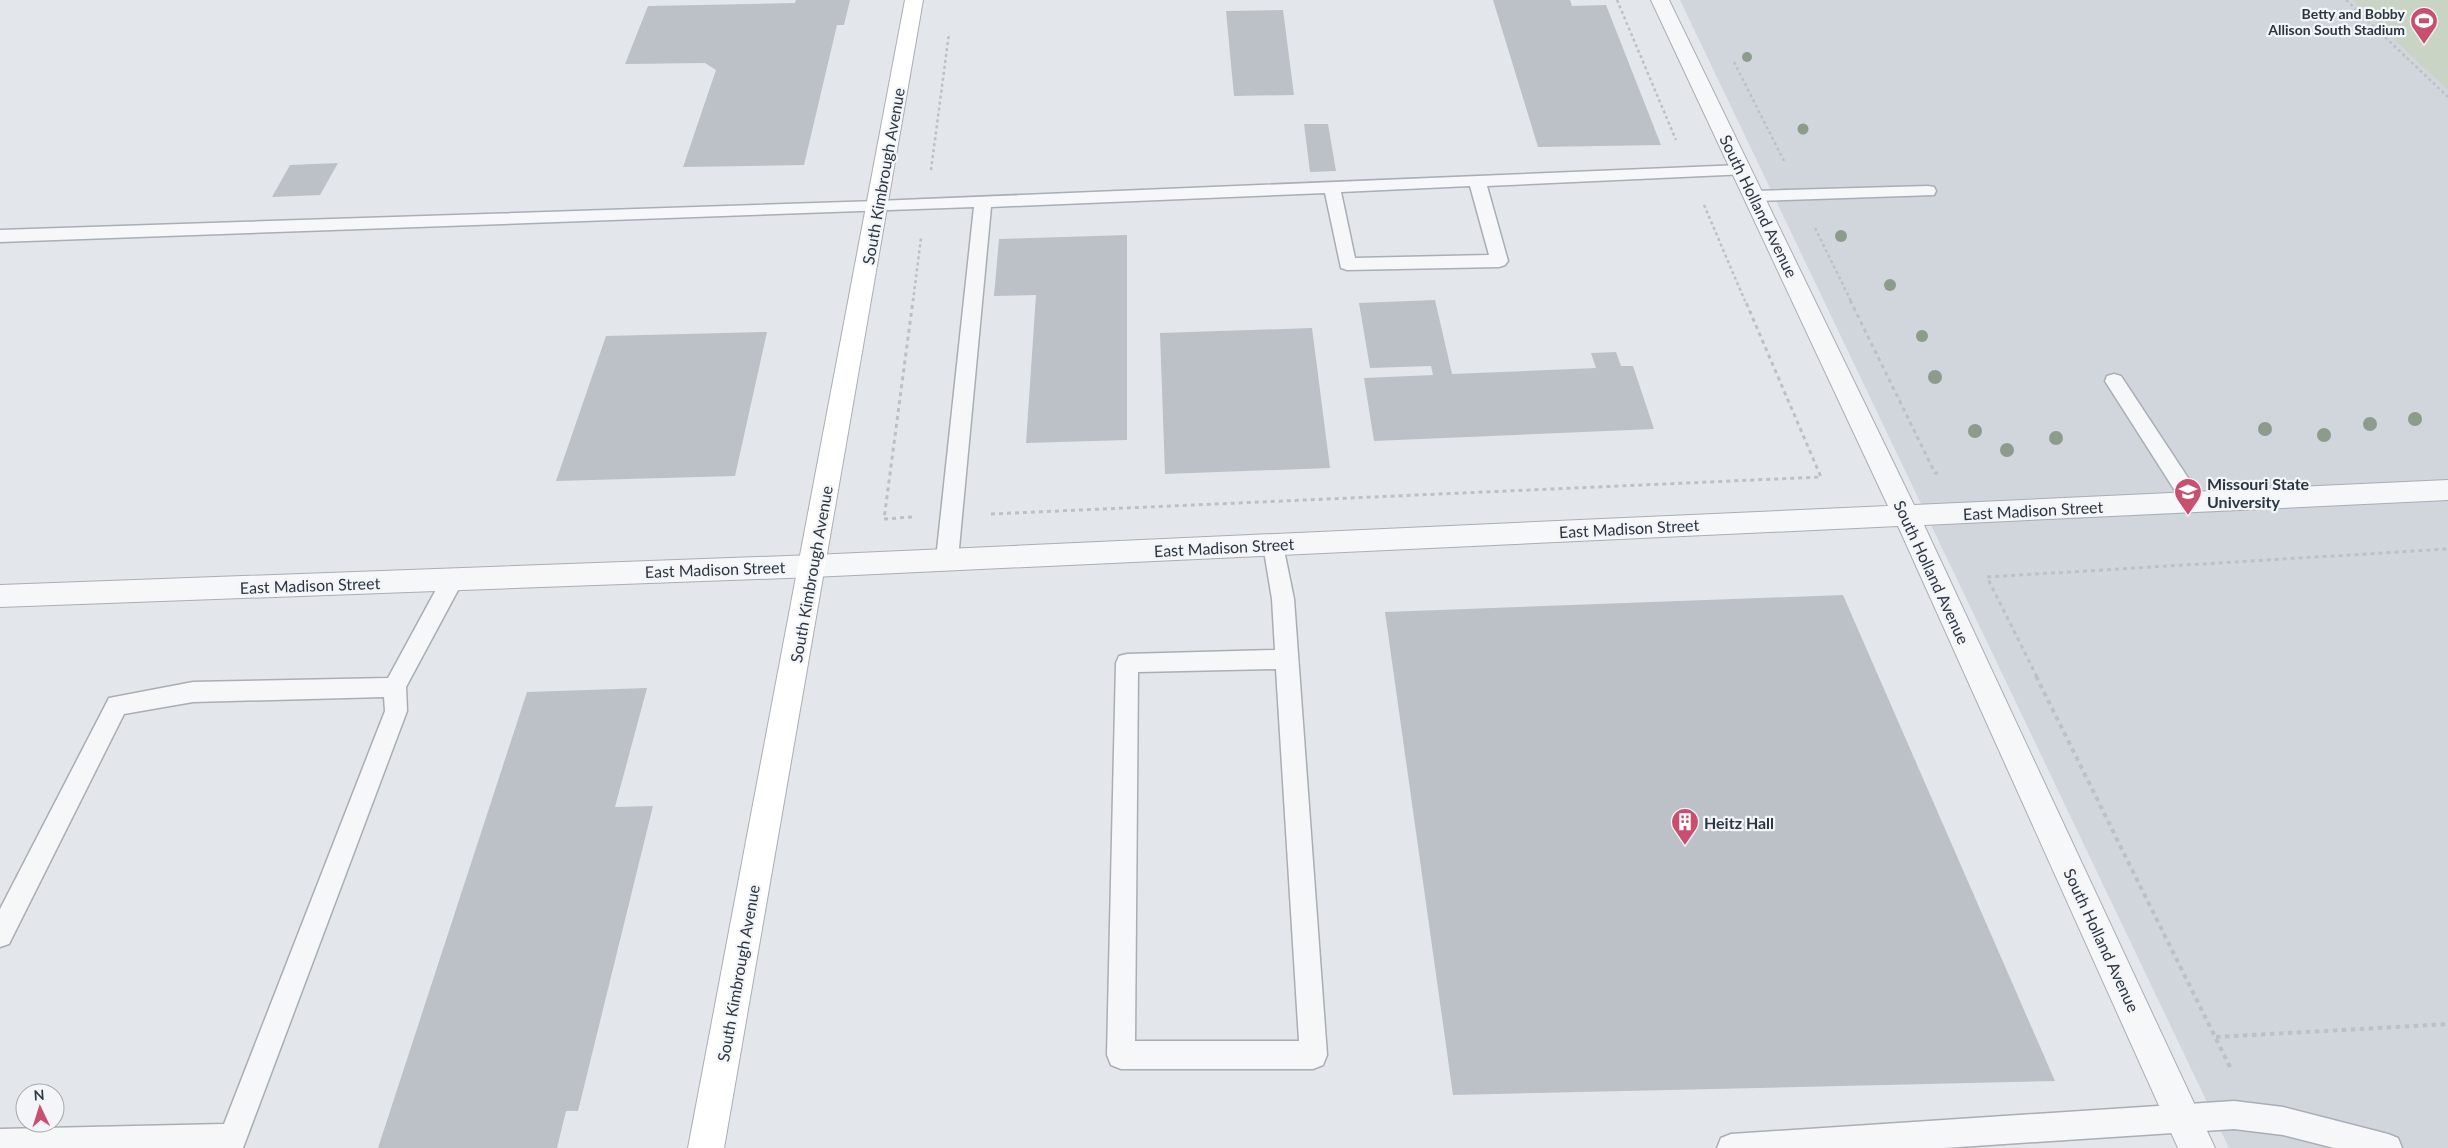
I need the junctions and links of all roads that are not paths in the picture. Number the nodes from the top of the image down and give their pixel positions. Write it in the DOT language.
graph roads {
  1 [pos="914,0"];
  2 [pos="1660,0"];
  3 [pos="1741,170"];
  4 [pos="1477,181"];
  5 [pos="1332,187"];
  6 [pos="1928,191"];
  7 [pos="1754,196"];
  8 [pos="984,201"];
  9 [pos="878,206"];
  10 [pos="0,236"];
  11 [pos="2114,381"];
  12 [pos="2448,490"];
  13 [pos="2194,502"];
  14 [pos="1906,515"];
  15 [pos="1273,545"];
  16 [pos="947,559"];
  17 [pos="813,566"];
  18 [pos="453,579"];
  19 [pos="0,596"];
  20 [pos="1287,659"];
  21 [pos="395,687"];
  22 [pos="0,934"];
  23 [pos="2184,1119"];
  24 [pos="0,1143"];
  25 [pos="231,1143"];
  26 [pos="1760,1147"];
  27 [pos="706,1148"];
  28 [pos="1731,1148"];
  29 [pos="2197,1148"];
  30 [pos="2388,1148"];
  1 -- 9 [label="main road, South Kimbrough Avenue"];
  2 -- 3 [label="street, South Holland Avenue"];
  3 -- 4 [label="lane"];
  3 -- 7 [label="street, South Holland Avenue"];
  4 -- 5 [label="lane"];
  4 -- 5 [label="lane"];
  5 -- 8 [label="lane"];
  6 -- 7 [label="lane"];
  7 -- 14 [label="street, South Holland Avenue"];
  8 -- 9 [label="lane"];
  8 -- 16 [label="lane"];
  9 -- 10 [label="lane"];
  9 -- 17 [label="main road, South Kimbrough Avenue"];
  11 -- 13 [label="lane"];
  12 -- 13 [label="street, East Madison Street"];
  13 -- 14 [label="street, East Madison Street"];
  14 -- 15 [label="street, East Madison Street"];
  14 -- 23 [label="street, South Holland Avenue"];
  15 -- 16 [label="street, East Madison Street"];
  15 -- 20 [label="lane"];
  16 -- 17 [label="street, East Madison Street"];
  17 -- 18 [label="street, East Madison Street"];
  17 -- 27 [label="main road, South Kimbrough Avenue"];
  18 -- 19 [label="street, East Madison Street"];
  18 -- 21 [label="lane"];
  20 -- 20 [label="lane"];
  21 -- 22 [label="lane"];
  21 -- 25 [label="lane"];
  23 -- 26 [label="lane"];
  23 -- 29 [label="street, South Holland Avenue"];
  23 -- 30 [label="lane"];
  24 -- 25 [label="lane"];
  26 -- 28 [label="lane"];
}
